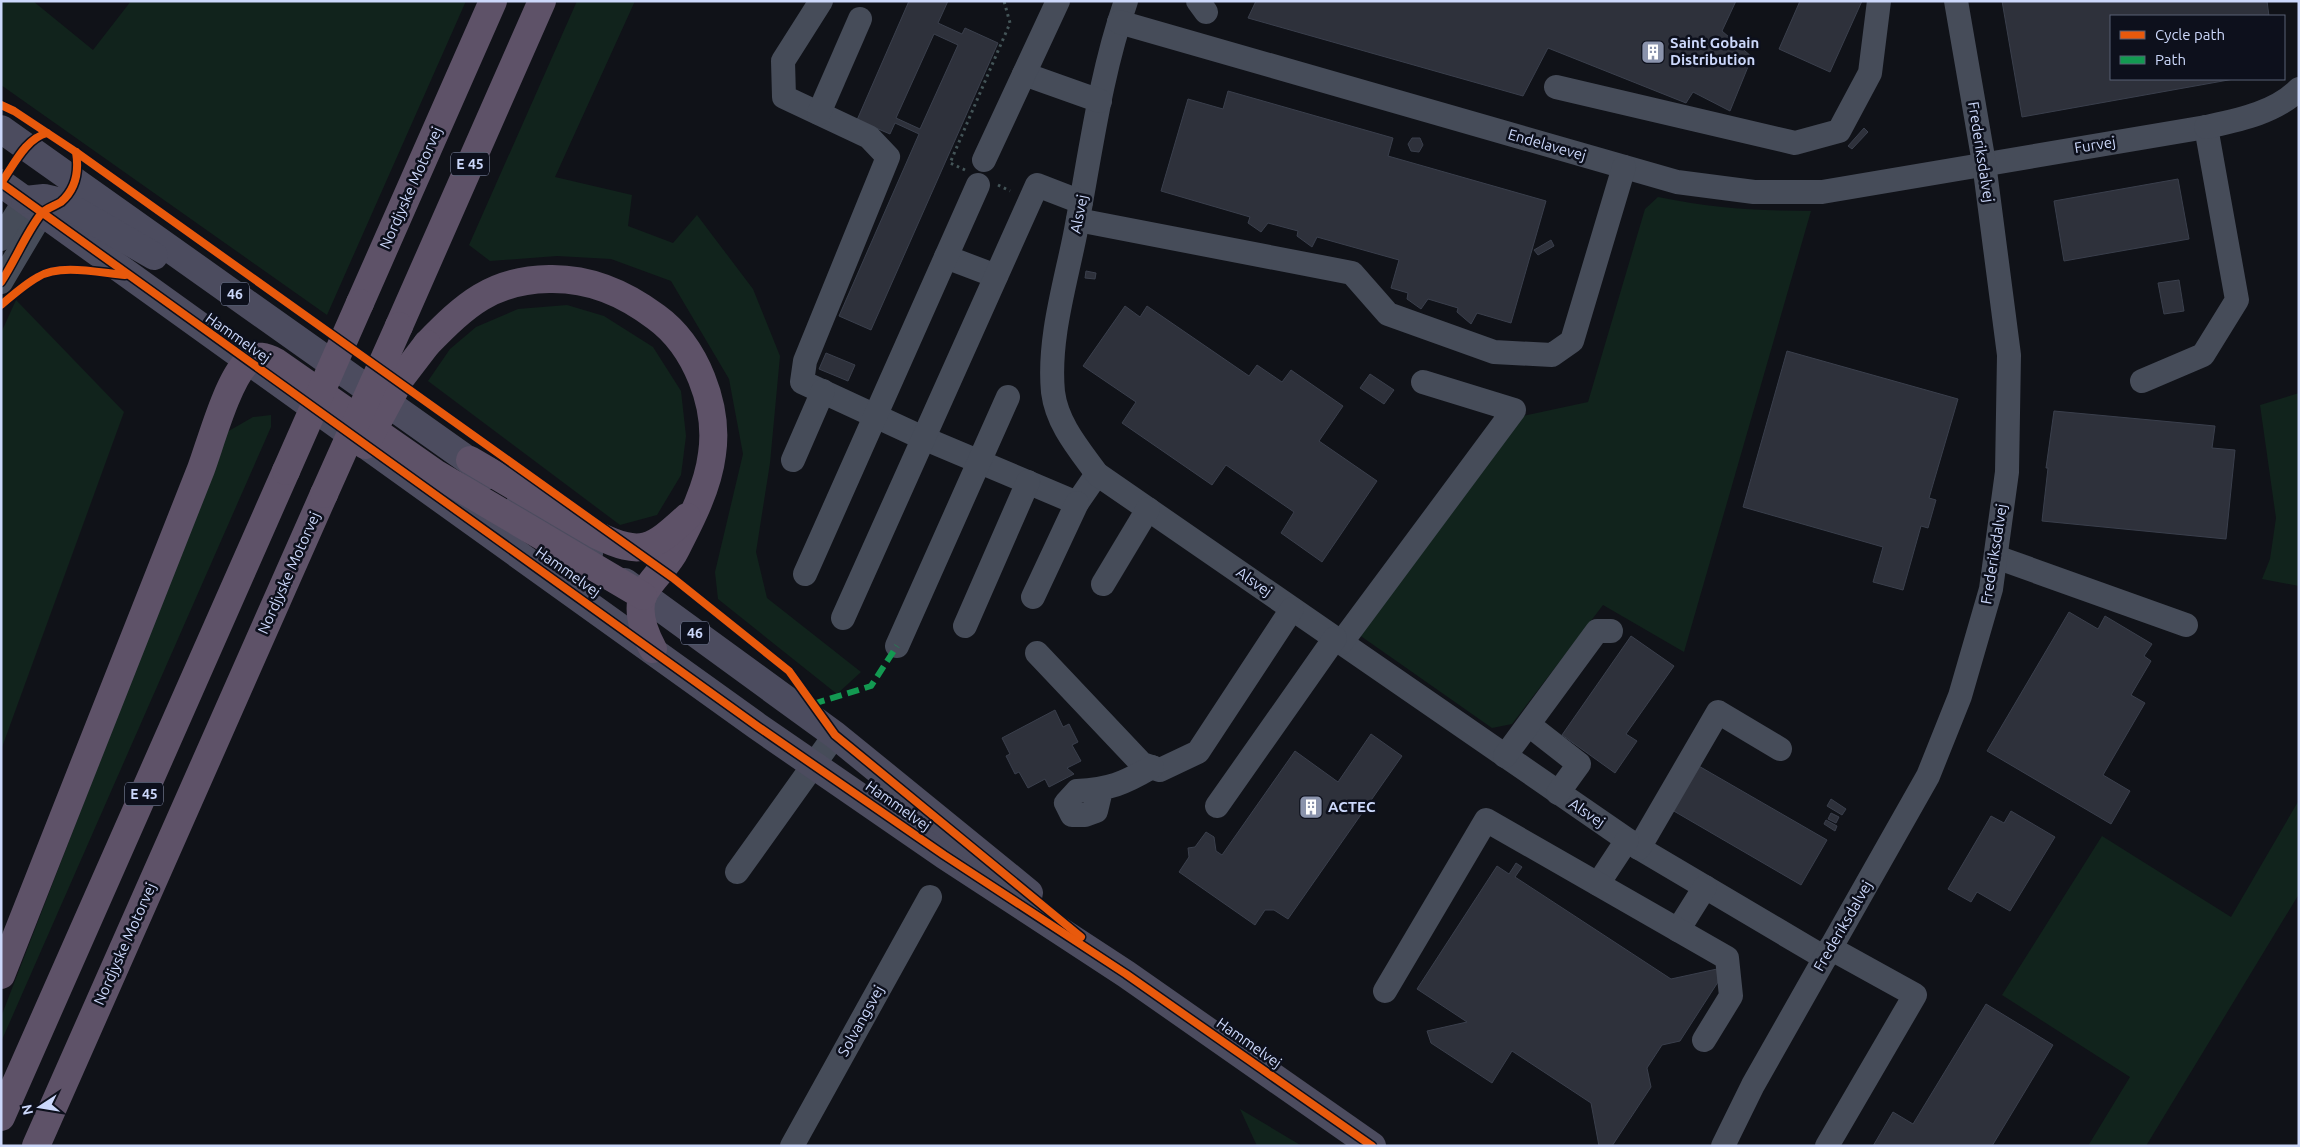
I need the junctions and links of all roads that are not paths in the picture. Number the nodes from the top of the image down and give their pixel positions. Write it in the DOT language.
graph roads {
  1 [pos="493,1"];
  2 [pos="542,1"];
  3 [pos="821,1"];
  4 [pos="1058,1"];
  5 [pos="1879,1"];
  6 [pos="1956,1"];
  7 [pos="1123,12"];
  8 [pos="860,19"];
  9 [pos="1024,74"];
  10 [pos="1556,88"];
  11 [pos="2299,89"];
  12 [pos="1100,101"];
  13 [pos="819,113"];
  14 [pos="2206,127"];
  15 [pos="1,129"];
  16 [pos="26,147"];
  17 [pos="984,160"];
  18 [pos="1984,163"];
  19 [pos="1624,167"];
  20 [pos="1,183"];
  21 [pos="978,184"];
  22 [pos="37,204"];
  23 [pos="1080,211"];
  24 [pos="1,239"];
  25 [pos="946,257"];
  26 [pos="996,276"];
  27 [pos="1,282"];
  28 [pos="305,344"];
  29 [pos="247,361"];
  30 [pos="2142,381"];
  31 [pos="1423,382"];
  32 [pos="823,392"];
  33 [pos="1008,397"];
  34 [pos="875,416"];
  35 [pos="923,438"];
  36 [pos="470,460"];
  37 [pos="793,460"];
  38 [pos="979,461"];
  39 [pos="1097,474"];
  40 [pos="1028,482"];
  41 [pos="331,499"];
  42 [pos="1078,502"];
  43 [pos="696,509"];
  44 [pos="1148,509"];
  45 [pos="1996,557"];
  46 [pos="805,574"];
  47 [pos="1103,584"];
  48 [pos="643,596"];
  49 [pos="1033,597"];
  50 [pos="1292,609"];
  51 [pos="843,618"];
  52 [pos="2186,625"];
  53 [pos="965,626"];
  54 [pos="1611,631"];
  55 [pos="1338,641"];
  56 [pos="897,646"];
  57 [pos="652,650"];
  58 [pos="1037,653"];
  59 [pos="1529,725"];
  60 [pos="835,735"];
  61 [pos="1780,749"];
  62 [pos="1505,756"];
  63 [pos="813,764"];
  64 [pos="1152,767"];
  65 [pos="1101,790"];
  66 [pos="1558,793"];
  67 [pos="1217,806"];
  68 [pos="1633,844"];
  69 [pos="737,872"];
  70 [pos="1598,884"];
  71 [pos="1705,887"];
  72 [pos="930,898"];
  73 [pos="1678,930"];
  74 [pos="1828,953"];
  75 [pos="1126,974"];
  76 [pos="1,975"];
  77 [pos="1385,990"];
  78 [pos="1704,1040"];
  79 [pos="1753,1085"];
  80 [pos="1,1116"];
  81 [pos="1364,1140"];
  82 [pos="36,1146"];
  83 [pos="792,1146"];
  84 [pos="1383,1146"];
  85 [pos="1707,1146"];
  86 [pos="1723,1146"];
  87 [pos="1827,1146"];
  1 -- 80 [label="highway, Nordjyske Motorvej / E 45, bridge"];
  2 -- 41 [label="highway, Nordjyske Motorvej / E 45, bridge"];
  3 -- 13 [label="street"];
  4 -- 9 [label="street"];
  5 -- 10 [label="street"];
  6 -- 18 [label="street, Frederiksdalvej"];
  7 -- 12 [label="street, Alsvej"];
  7 -- 19 [label="street, Endelavevej"];
  8 -- 13 [label="street"];
  9 -- 12 [label="street"];
  9 -- 17 [label="street"];
  11 -- 14 [label="street, Furvej"];
  12 -- 23 [label="street, Alsvej"];
  13 -- 32 [label="street"];
  14 -- 18 [label="street, Furvej"];
  14 -- 30 [label="street"];
  15 -- 16 [label="main road, Hammelvej / 46"];
  16 -- 22 [label="main road"];
  16 -- 28 [label="main road, Hammelvej / 46"];
  18 -- 19 [label="street, Endelavevej"];
  18 -- 45 [label="street, Frederiksdalvej"];
  19 -- 23 [label="street"];
  20 -- 22 [label="main road, Hammelvej / 46"];
  21 -- 25 [label="street"];
  22 -- 24 [label="street"];
  22 -- 27 [label="street"];
  22 -- 28 [label="main road"];
  22 -- 29 [label="main road, Hammelvej / 46"];
  23 -- 26 [label="street"];
  23 -- 39 [label="street, Alsvej"];
  25 -- 26 [label="street"];
  25 -- 34 [label="street"];
  26 -- 35 [label="street"];
  28 -- 36 [label="main road, Hammelvej / 46"];
  29 -- 48 [label="highway"];
  29 -- 57 [label="main road, Hammelvej / 46"];
  29 -- 76 [label="highway"];
  31 -- 55 [label="street"];
  32 -- 34 [label="street"];
  32 -- 37 [label="street"];
  33 -- 38 [label="street"];
  34 -- 35 [label="street"];
  34 -- 46 [label="street"];
  35 -- 38 [label="street"];
  35 -- 51 [label="street"];
  36 -- 43 [label="highway"];
  36 -- 48 [label="main road, Hammelvej / 46"];
  38 -- 40 [label="street"];
  38 -- 56 [label="street"];
  39 -- 42 [label="street"];
  39 -- 44 [label="street, Alsvej"];
  40 -- 42 [label="street"];
  40 -- 53 [label="street"];
  41 -- 43 [label="highway, bridge"];
  41 -- 82 [label="highway, Nordjyske Motorvej"];
  42 -- 49 [label="street"];
  43 -- 48 [label="highway"];
  44 -- 47 [label="street"];
  44 -- 50 [label="street, Alsvej"];
  45 -- 52 [label="street"];
  45 -- 74 [label="street, Frederiksdalvej"];
  48 -- 57 [label="highway"];
  48 -- 60 [label="main road, Hammelvej / 46"];
  50 -- 55 [label="street, Alsvej"];
  50 -- 64 [label="street"];
  54 -- 59 [label="street"];
  55 -- 62 [label="street, Alsvej"];
  55 -- 67 [label="street"];
  57 -- 63 [label="main road, Hammelvej / 46"];
  58 -- 64 [label="street"];
  59 -- 62 [label="street"];
  59 -- 66 [label="street"];
  60 -- 63 [label="street"];
  60 -- 75 [label="main road, Hammelvej / 46"];
  61 -- 68 [label="street"];
  62 -- 66 [label="street, Alsvej"];
  63 -- 69 [label="street"];
  63 -- 75 [label="main road, Hammelvej / 46"];
  64 -- 65 [label="street"];
  66 -- 68 [label="street, Alsvej"];
  68 -- 70 [label="street"];
  68 -- 71 [label="street, Alsvej"];
  70 -- 73 [label="street"];
  70 -- 77 [label="street"];
  71 -- 73 [label="street"];
  71 -- 74 [label="street, Alsvej"];
  72 -- 83 [label="street, Solvangsvej"];
  73 -- 78 [label="street"];
  74 -- 79 [label="street, Frederiksdalvej"];
  74 -- 87 [label="street, Alsvej"];
  75 -- 81 [label="main road, Hammelvej / 46"];
  79 -- 85 [label="street, Frederiksdalvej"];
  79 -- 86 [label="street, Frederiksdalvej"];
  81 -- 84 [label="main road, Hammelvej / 46"];
}
